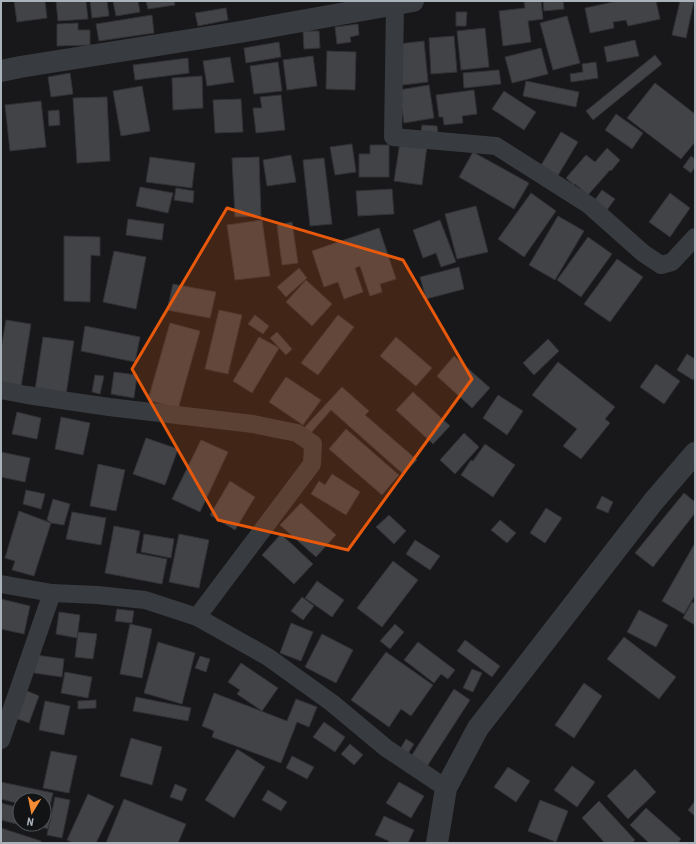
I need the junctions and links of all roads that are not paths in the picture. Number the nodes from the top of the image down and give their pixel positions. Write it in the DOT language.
graph roads {
  1 [pos="404,3"];
  2 [pos="1,71"];
  3 [pos="695,237"];
  4 [pos="1,390"];
  5 [pos="695,452"];
  6 [pos="1,584"];
  7 [pos="52,593"];
  8 [pos="197,617"];
  9 [pos="1,740"];
  10 [pos="446,788"];
  11 [pos="437,843"];
  1 -- 2 [label="street"];
  1 -- 3 [label="street"];
  4 -- 8 [label="street"];
  5 -- 10 [label="street"];
  6 -- 7 [label="street"];
  7 -- 8 [label="street"];
  7 -- 9 [label="street"];
  8 -- 10 [label="street"];
  10 -- 11 [label="street"];
}
